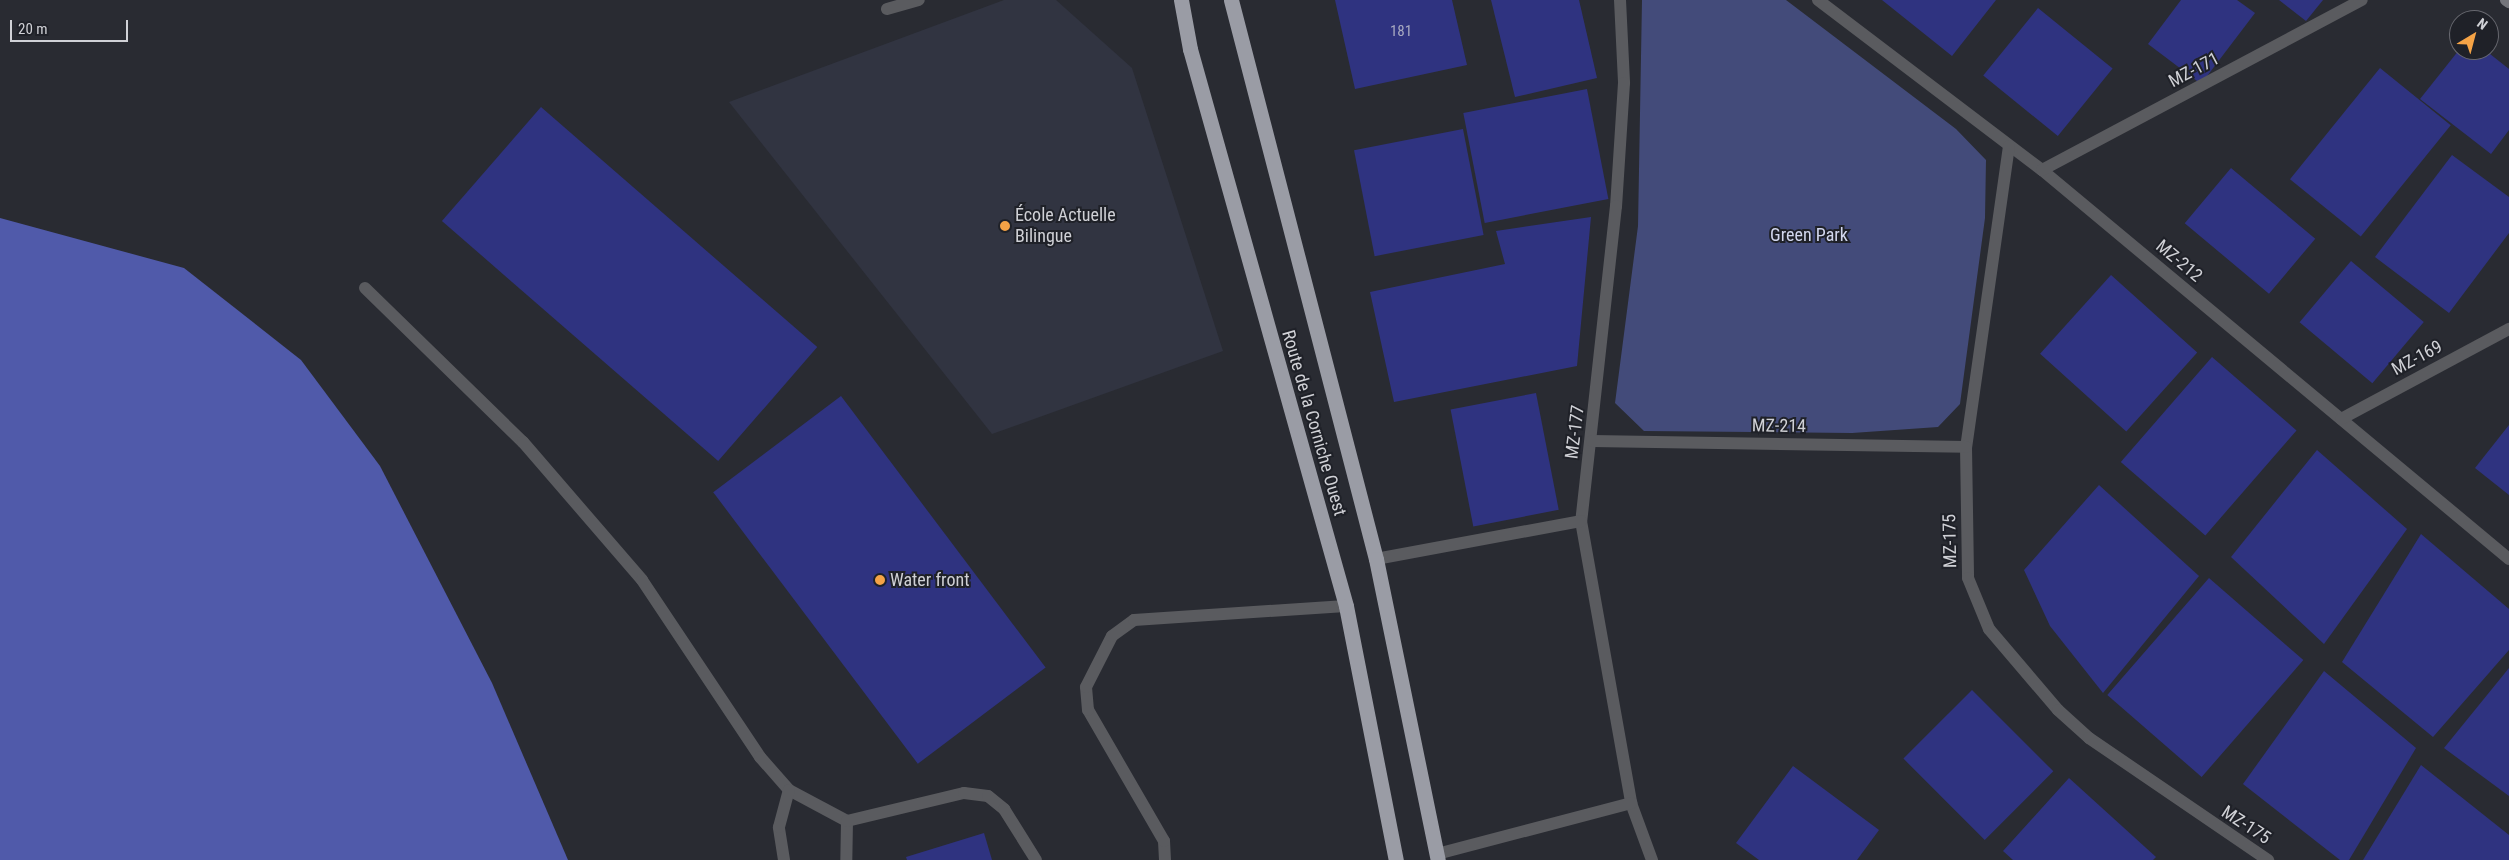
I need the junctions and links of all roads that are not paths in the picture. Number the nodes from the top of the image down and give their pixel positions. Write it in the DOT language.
graph roads {
  1 [pos="919,0"];
  2 [pos="1181,0"];
  3 [pos="1231,0"];
  4 [pos="1620,0"];
  5 [pos="1818,0"];
  6 [pos="2362,0"];
  7 [pos="887,10"];
  8 [pos="2009,146"];
  9 [pos="2042,170"];
  10 [pos="365,288"];
  11 [pos="2509,328"];
  12 [pos="2341,419"];
  13 [pos="1592,440"];
  14 [pos="1966,447"];
  15 [pos="1581,521"];
  16 [pos="1376,559"];
  17 [pos="2509,559"];
  18 [pos="1346,606"];
  19 [pos="790,790"];
  20 [pos="1631,803"];
  21 [pos="847,821"];
  22 [pos="1438,857"];
  23 [pos="784,860"];
  24 [pos="846,860"];
  25 [pos="1036,860"];
  26 [pos="1164,860"];
  27 [pos="1396,860"];
  28 [pos="1652,860"];
  29 [pos="2268,860"];
  1 -- 7 [label="street"];
  2 -- 18 [label="highway, Route de la Corniche Ouest"];
  3 -- 16 [label="highway, Route de la Corniche Ouest"];
  4 -- 13 [label="street, MZ-177"];
  5 -- 8 [label="street, MZ-212"];
  6 -- 9 [label="street, MZ-171"];
  8 -- 9 [label="street, MZ-212"];
  8 -- 14 [label="street, MZ-175"];
  9 -- 12 [label="street, MZ-212"];
  10 -- 19 [label="street"];
  11 -- 12 [label="street, MZ-169"];
  12 -- 17 [label="street, MZ-212"];
  13 -- 14 [label="street, MZ-214"];
  13 -- 15 [label="street, MZ-177"];
  14 -- 29 [label="street, MZ-175"];
  15 -- 16 [label="street"];
  15 -- 20 [label="street, MZ-177"];
  16 -- 22 [label="highway, Route de la Corniche Ouest"];
  18 -- 26 [label="street"];
  18 -- 27 [label="highway, Route de la Corniche Ouest"];
  19 -- 21 [label="street"];
  19 -- 23 [label="street"];
  20 -- 22 [label="street"];
  20 -- 28 [label="street, MZ-177"];
  21 -- 24 [label="street"];
  21 -- 25 [label="street"];
}
